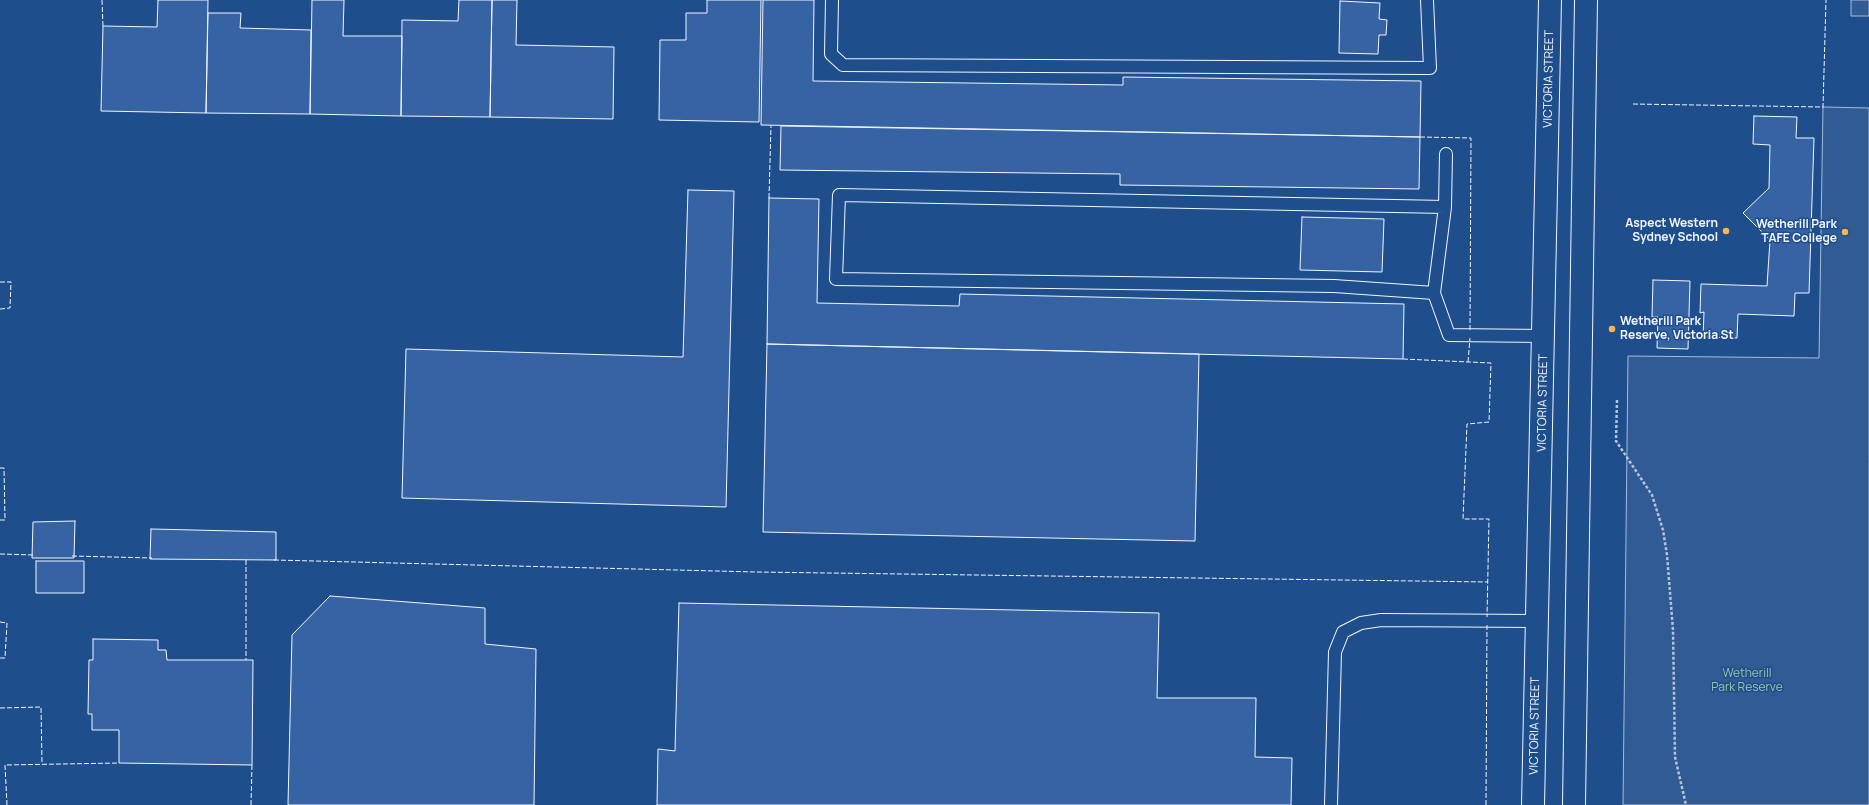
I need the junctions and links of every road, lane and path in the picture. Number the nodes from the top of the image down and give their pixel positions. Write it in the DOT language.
graph roads {
  1 [pos="832,0"];
  2 [pos="1427,0"];
  3 [pos="1550,0"];
  4 [pos="1586,0"];
  5 [pos="1446,154"];
  6 [pos="1445,207"];
  7 [pos="1434,293"];
  8 [pos="1544,336"];
  9 [pos="1617,400"];
  10 [pos="1537,621"];
  11 [pos="1331,805"];
  12 [pos="1533,805"];
  13 [pos="1574,805"];
  14 [pos="1686,805"];
  1 -- 2 [label="lane"];
  3 -- 8 [label="main road, VICTORIA STREET"];
  4 -- 13 [label="main road"];
  5 -- 6 [label="lane"];
  6 -- 7 [label="lane"];
  6 -- 7 [label="lane"];
  7 -- 8 [label="lane"];
  8 -- 10 [label="main road, VICTORIA STREET"];
  9 -- 14 [label="path"];
  10 -- 11 [label="lane"];
  10 -- 12 [label="main road, VICTORIA STREET"];
}
